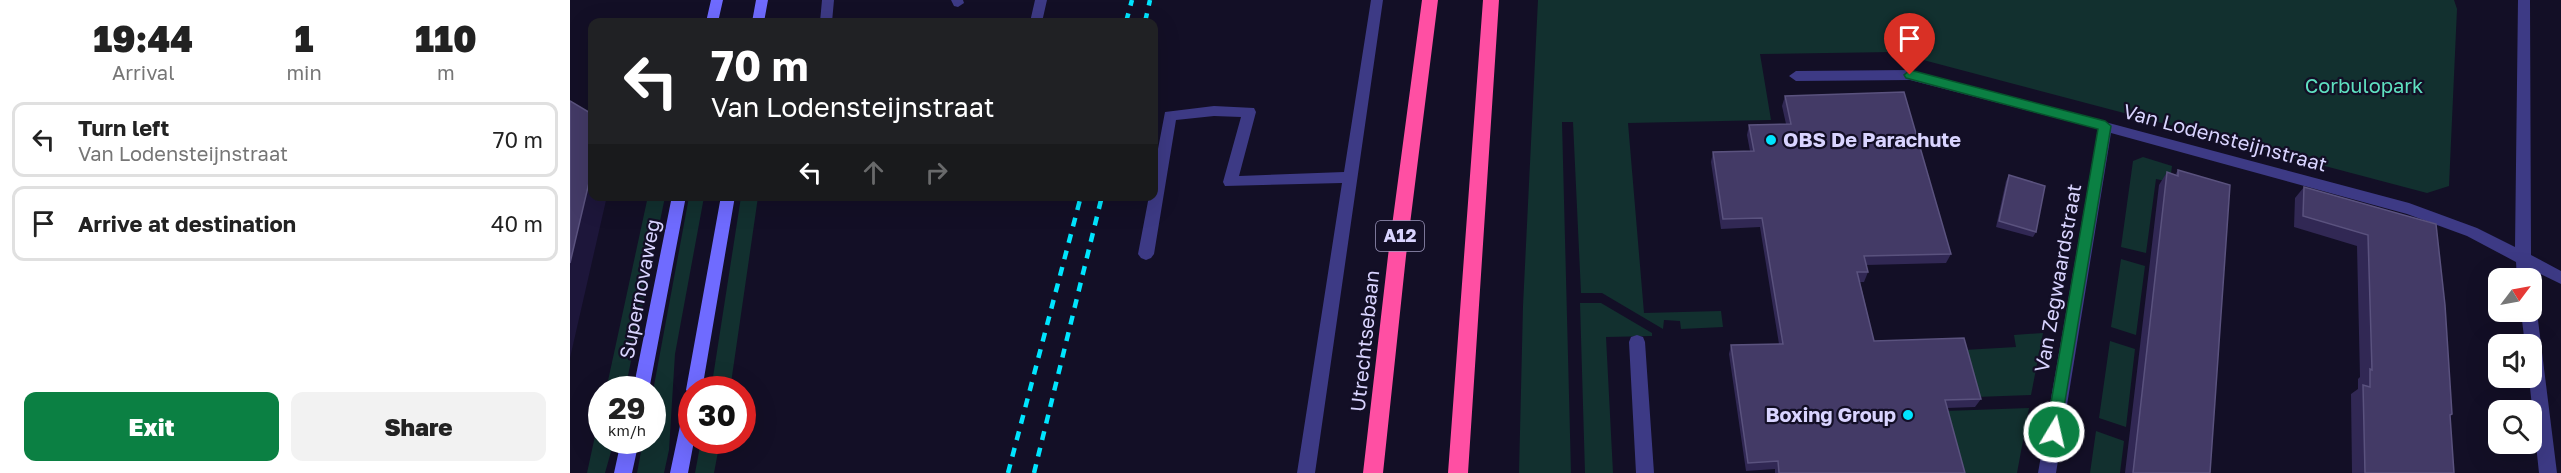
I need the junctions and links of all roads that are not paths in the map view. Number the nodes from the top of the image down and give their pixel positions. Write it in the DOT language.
graph roads {
  1 [pos="717,0"];
  2 [pos="762,0"];
  3 [pos="828,0"];
  4 [pos="1041,0"];
  5 [pos="1377,0"];
  6 [pos="1430,0"];
  7 [pos="1491,0"];
  8 [pos="2524,0"];
  9 [pos="713,18"];
  10 [pos="759,18"];
  11 [pos="826,18"];
  12 [pos="1037,18"];
  13 [pos="1796,76"];
  14 [pos="2105,126"];
  15 [pos="1351,177"];
  16 [pos="1158,185"];
  17 [pos="678,201"];
  18 [pos="727,201"];
  19 [pos="1155,201"];
  20 [pos="1146,254"];
  21 [pos="2523,259"];
  22 [pos="2524,268"];
  23 [pos="2561,278"];
  24 [pos="2530,322"];
  25 [pos="1637,342"];
  26 [pos="644,376"];
  27 [pos="696,376"];
  28 [pos="627,454"];
  29 [pos="682,454"];
  30 [pos="623,473"];
  31 [pos="678,473"];
  32 [pos="1306,473"];
  33 [pos="1373,473"];
  34 [pos="1458,473"];
  35 [pos="1645,473"];
  36 [pos="2047,473"];
  37 [pos="2548,473"];
  1 -- 9 [label="main road"];
  2 -- 10 [label="main road"];
  3 -- 11 [label="street"];
  4 -- 12 [label="street"];
  5 -- 15 [label="street"];
  6 -- 33 [label="highway, Utrechtsebaan / A12"];
  7 -- 34 [label="highway"];
  8 -- 21 [label="street"];
  13 -- 14 [label="street, Van Lodensteijnstraat"];
  14 -- 21 [label="street, Van Lodensteijnstraat"];
  14 -- 36 [label="street, Van Zegwaardstraat"];
  15 -- 16 [label="street"];
  15 -- 32 [label="street"];
  17 -- 26 [label="main road, Supernovaweg"];
  18 -- 27 [label="main road"];
  19 -- 20 [label="street"];
  21 -- 22 [label="street"];
  21 -- 23 [label="street, Van Lodensteijnstraat"];
  24 -- 37 [label="street"];
  25 -- 35 [label="street"];
  28 -- 30 [label="main road"];
  29 -- 31 [label="main road"];
}
